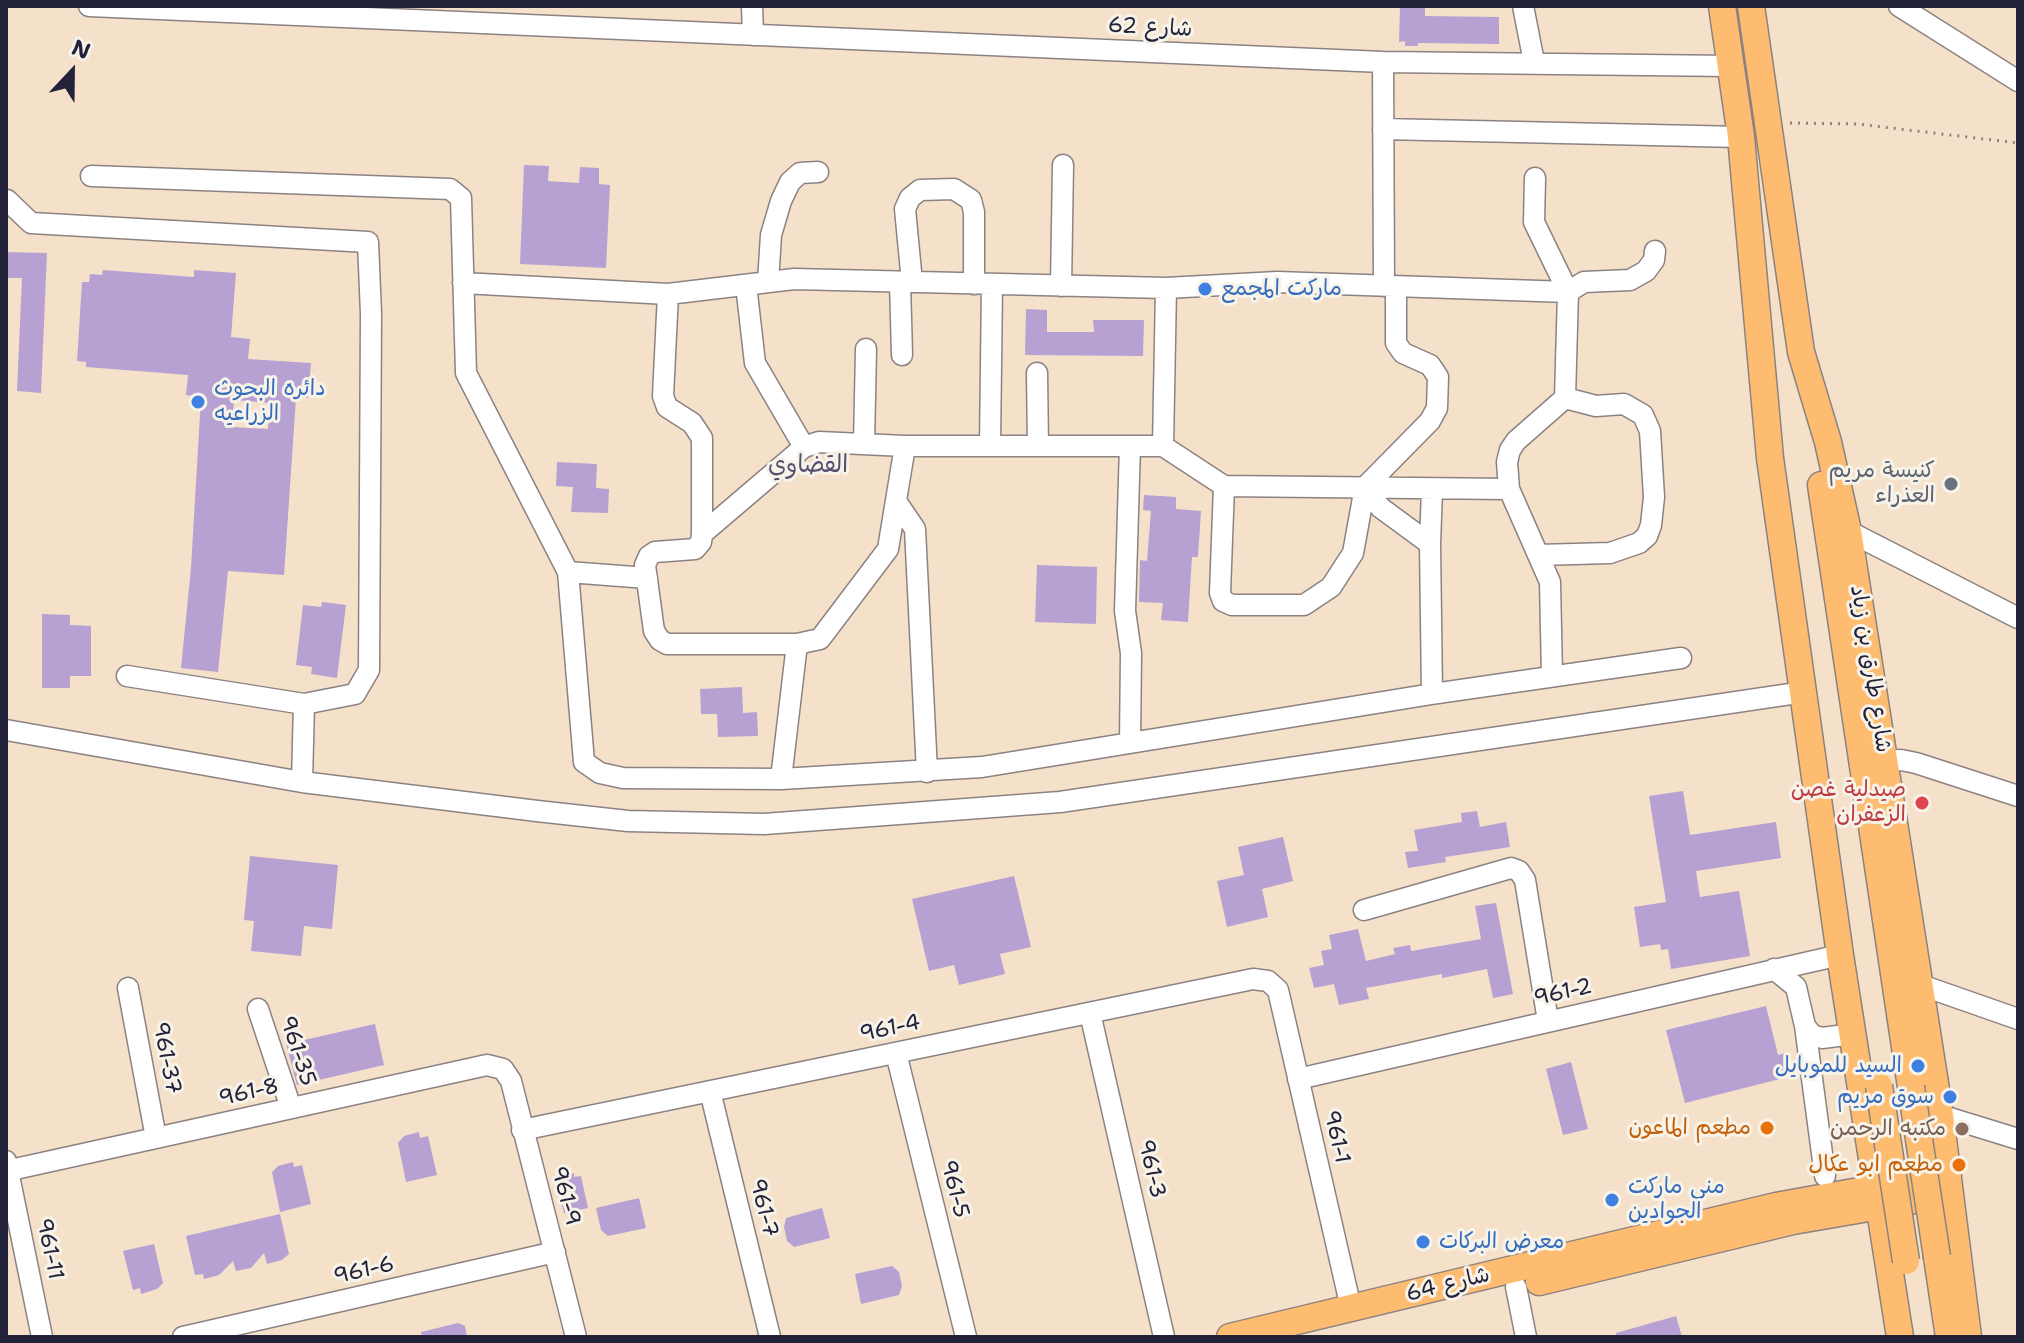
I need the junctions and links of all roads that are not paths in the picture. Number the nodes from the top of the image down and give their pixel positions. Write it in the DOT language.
graph roads {
  1 [pos="89,6"];
  2 [pos="752,6"];
  3 [pos="1523,6"];
  4 [pos="1722,6"];
  5 [pos="1751,6"];
  6 [pos="1899,6"];
  7 [pos="753,35"];
  8 [pos="1383,62"];
  9 [pos="1534,62"];
  10 [pos="1731,66"];
  11 [pos="2018,81"];
  12 [pos="1383,129"];
  13 [pos="1741,137"];
  14 [pos="1063,165"];
  15 [pos="818,172"];
  16 [pos="91,176"];
  17 [pos="1535,178"];
  18 [pos="7,200"];
  19 [pos="1655,251"];
  20 [pos="768,282"];
  21 [pos="906,282"];
  22 [pos="463,283"];
  23 [pos="983,284"];
  24 [pos="746,285"];
  25 [pos="1061,286"];
  26 [pos="1390,286"];
  27 [pos="1166,288"];
  28 [pos="1568,292"];
  29 [pos="668,294"];
  30 [pos="1760,320"];
  31 [pos="866,349"];
  32 [pos="1801,352"];
  33 [pos="902,355"];
  34 [pos="1037,373"];
  35 [pos="1565,398"];
  36 [pos="864,444"];
  37 [pos="905,446"];
  38 [pos="990,446"];
  39 [pos="1038,446"];
  40 [pos="1130,446"];
  41 [pos="1163,446"];
  42 [pos="804,447"];
  43 [pos="1224,486"];
  44 [pos="1365,489"];
  45 [pos="1432,489"];
  46 [pos="1509,489"];
  47 [pos="896,501"];
  48 [pos="1848,531"];
  49 [pos="702,534"];
  50 [pos="1430,544"];
  51 [pos="1538,555"];
  52 [pos="568,572"];
  53 [pos="647,578"];
  54 [pos="2018,618"];
  55 [pos="797,644"];
  56 [pos="1681,658"];
  57 [pos="127,676"];
  58 [pos="1552,676"];
  59 [pos="1804,692"];
  60 [pos="1432,694"];
  61 [pos="304,704"];
  62 [pos="6,730"];
  63 [pos="1130,743"];
  64 [pos="1884,761"];
  65 [pos="927,772"];
  66 [pos="781,779"];
  67 [pos="302,782"];
  68 [pos="2018,796"];
  69 [pos="1364,910"];
  70 [pos="1840,955"];
  71 [pos="1774,969"];
  72 [pos="1268,981"];
  73 [pos="1918,984"];
  74 [pos="128,988"];
  75 [pos="258,1009"];
  76 [pos="1090,1013"];
  77 [pos="2018,1019"];
  78 [pos="1548,1021"];
  79 [pos="1805,1026"];
  80 [pos="1853,1034"];
  81 [pos="896,1053"];
  82 [pos="503,1069"];
  83 [pos="1298,1079"];
  84 [pos="710,1091"];
  85 [pos="291,1108"];
  86 [pos="1940,1115"];
  87 [pos="522,1130"];
  88 [pos="156,1138"];
  89 [pos="2018,1139"];
  90 [pos="7,1167"];
  91 [pos="1825,1176"];
  92 [pos="1949,1184"];
  93 [pos="1877,1197"];
  94 [pos="555,1252"];
  95 [pos="1516,1287"];
  96 [pos="1351,1308"];
  97 [pos="42,1337"];
  98 [pos="183,1337"];
  99 [pos="576,1337"];
  100 [pos="770,1337"];
  101 [pos="966,1337"];
  102 [pos="1164,1337"];
  103 [pos="1230,1337"];
  104 [pos="1306,1337"];
  105 [pos="1526,1337"];
  106 [pos="1900,1337"];
  107 [pos="1918,1337"];
  108 [pos="1949,1337"];
  109 [pos="1968,1337"];
  1 -- 7 [label="street, شارع 62"];
  2 -- 7 [label="street"];
  3 -- 9 [label="street"];
  4 -- 10 [label="main road"];
  5 -- 32 [label="main road, شارع طارق بن زياد"];
  6 -- 11 [label="street"];
  7 -- 8 [label="street, شارع 62"];
  8 -- 9 [label="street, شارع 62"];
  8 -- 12 [label="street"];
  9 -- 10 [label="street, شارع 62"];
  10 -- 13 [label="main road"];
  12 -- 13 [label="street"];
  12 -- 26 [label="street"];
  13 -- 30 [label="main road"];
  14 -- 25 [label="street"];
  15 -- 20 [label="street"];
  16 -- 22 [label="street"];
  17 -- 28 [label="street"];
  18 -- 61 [label="street"];
  19 -- 28 [label="street"];
  20 -- 21 [label="street"];
  20 -- 24 [label="street"];
  21 -- 23 [label="street"];
  21 -- 23 [label="street"];
  21 -- 33 [label="street"];
  22 -- 29 [label="street"];
  22 -- 52 [label="street"];
  23 -- 25 [label="street"];
  23 -- 38 [label="street"];
  24 -- 29 [label="street"];
  24 -- 42 [label="street"];
  25 -- 27 [label="street"];
  26 -- 27 [label="street"];
  26 -- 28 [label="street"];
  26 -- 44 [label="street"];
  27 -- 41 [label="street"];
  28 -- 35 [label="street"];
  29 -- 49 [label="street"];
  30 -- 59 [label="main road"];
  30 -- 107 [label="main road, bridge"];
  31 -- 36 [label="street"];
  32 -- 48 [label="main road, شارع طارق بن زياد"];
  32 -- 108 [label="main road, bridge"];
  34 -- 39 [label="street"];
  35 -- 46 [label="street"];
  35 -- 51 [label="street"];
  36 -- 37 [label="street"];
  36 -- 42 [label="street"];
  37 -- 38 [label="street"];
  37 -- 47 [label="street"];
  38 -- 39 [label="street"];
  39 -- 40 [label="street"];
  40 -- 41 [label="street"];
  40 -- 63 [label="street"];
  41 -- 43 [label="street"];
  42 -- 49 [label="street"];
  43 -- 44 [label="street"];
  43 -- 44 [label="street"];
  44 -- 45 [label="street"];
  44 -- 50 [label="street"];
  45 -- 46 [label="street"];
  45 -- 50 [label="street"];
  46 -- 51 [label="street"];
  47 -- 55 [label="street"];
  47 -- 65 [label="street"];
  48 -- 54 [label="street"];
  48 -- 64 [label="main road, شارع طارق بن زياد"];
  49 -- 53 [label="street"];
  50 -- 60 [label="street"];
  51 -- 58 [label="street"];
  52 -- 53 [label="street"];
  52 -- 66 [label="street"];
  53 -- 55 [label="street"];
  55 -- 66 [label="street"];
  56 -- 58 [label="street"];
  57 -- 61 [label="street"];
  58 -- 60 [label="street"];
  59 -- 67 [label="street"];
  59 -- 70 [label="main road"];
  60 -- 63 [label="street"];
  61 -- 67 [label="street"];
  62 -- 67 [label="street"];
  63 -- 65 [label="street"];
  64 -- 68 [label="street"];
  64 -- 73 [label="main road, شارع طارق بن زياد"];
  65 -- 66 [label="street"];
  69 -- 78 [label="street"];
  70 -- 71 [label="street, 961-2"];
  70 -- 80 [label="main road"];
  71 -- 78 [label="street, 961-2"];
  71 -- 79 [label="street"];
  72 -- 76 [label="street, 961-4"];
  72 -- 83 [label="street, 961-1"];
  73 -- 77 [label="street"];
  73 -- 86 [label="main road, شارع طارق بن زياد"];
  74 -- 88 [label="street, 961-37"];
  75 -- 85 [label="street, 961-35"];
  76 -- 81 [label="street, 961-4"];
  76 -- 102 [label="street, 961-3"];
  78 -- 83 [label="street, 961-2"];
  79 -- 80 [label="street"];
  79 -- 91 [label="street"];
  80 -- 93 [label="main road"];
  81 -- 84 [label="street, 961-4"];
  81 -- 101 [label="street, 961-5"];
  82 -- 85 [label="street, 961-8"];
  82 -- 87 [label="street, 961-9"];
  83 -- 96 [label="street, 961-1"];
  84 -- 87 [label="street, 961-4"];
  84 -- 100 [label="street, 961-7"];
  85 -- 88 [label="street, 961-8"];
  86 -- 89 [label="street"];
  86 -- 92 [label="main road, شارع طارق بن زياد"];
  87 -- 94 [label="street, 961-9"];
  88 -- 90 [label="street, 961-8"];
  90 -- 97 [label="street, 961-11"];
  92 -- 93 [label="main road, شارع 64"];
  92 -- 109 [label="main road, شارع طارق بن زياد"];
  93 -- 95 [label="main road, شارع 64"];
  93 -- 96 [label="main road, شارع 64"];
  93 -- 106 [label="main road"];
  94 -- 98 [label="street, 961-6"];
  94 -- 99 [label="street, 961-9"];
  95 -- 104 [label="main road, شارع 64"];
  95 -- 105 [label="street"];
  96 -- 103 [label="main road, شارع 64"];
}
